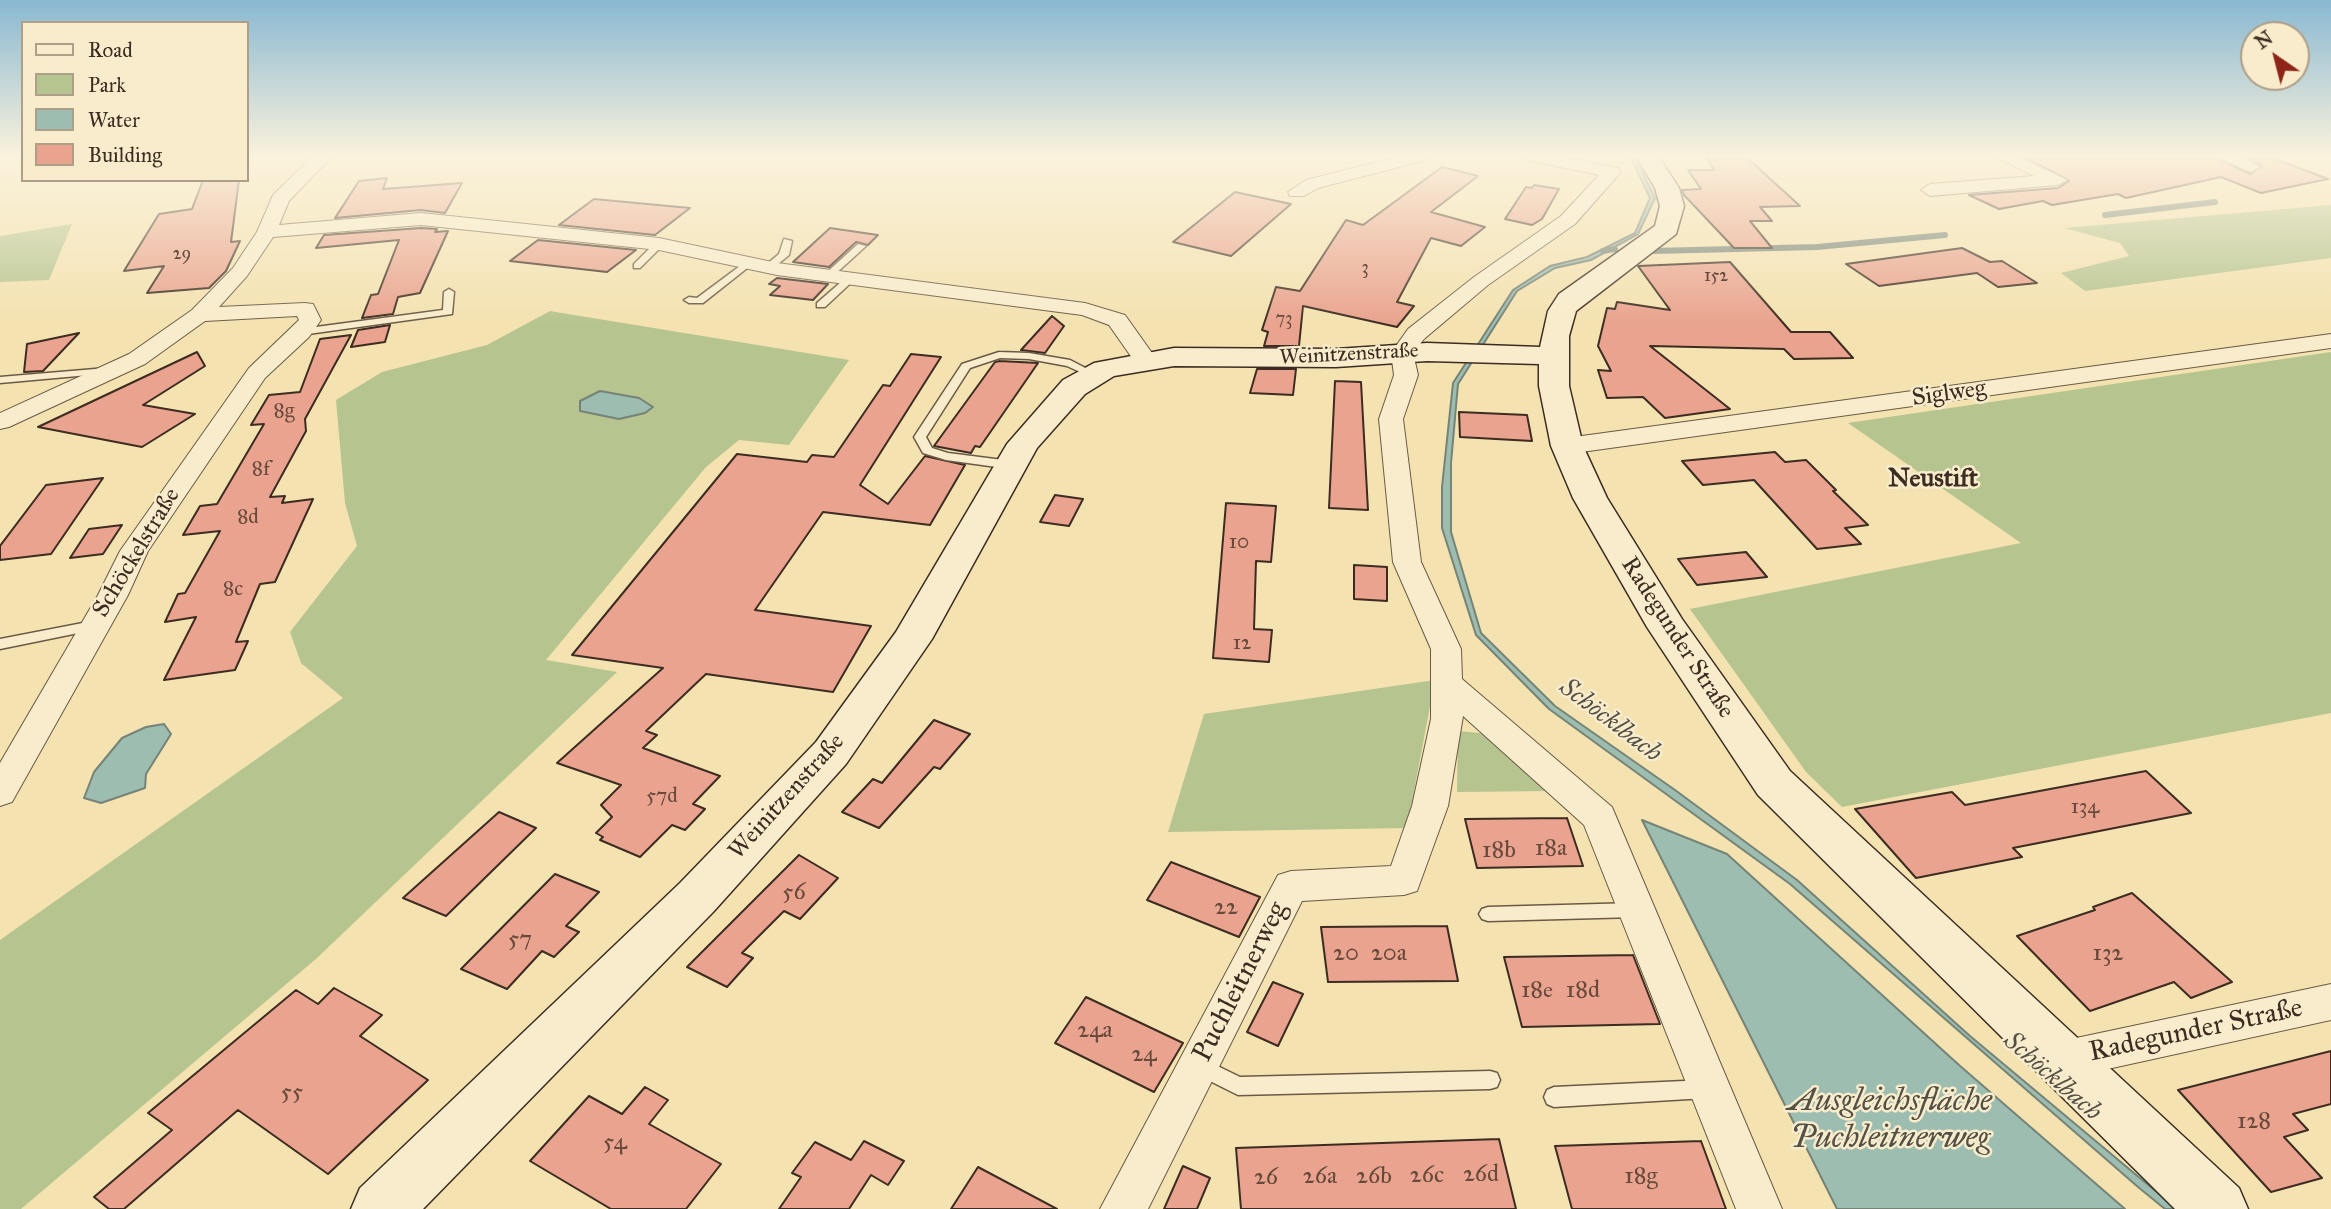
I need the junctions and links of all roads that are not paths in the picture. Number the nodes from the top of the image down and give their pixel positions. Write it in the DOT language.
graph roads {
  1 [pos="275,212"];
  2 [pos="1575,212"];
  3 [pos="1671,212"];
  4 [pos="267,232"];
  5 [pos="787,241"];
  6 [pos="659,244"];
  7 [pos="861,246"];
  8 [pos="759,265"];
  9 [pos="637,266"];
  10 [pos="829,275"];
  11 [pos="851,278"];
  12 [pos="449,292"];
  13 [pos="689,300"];
  14 [pos="821,305"];
  15 [pos="200,315"];
  16 [pos="301,332"];
  17 [pos="2331,341"];
  18 [pos="1402,353"];
  19 [pos="1553,356"];
  20 [pos="1145,360"];
  21 [pos="112,371"];
  22 [pos="1093,375"];
  23 [pos="0,380"];
  24 [pos="0,422"];
  25 [pos="1567,446"];
  26 [pos="1011,465"];
  27 [pos="93,626"];
  28 [pos="0,644"];
  29 [pos="1447,684"];
  30 [pos="0,793"];
  31 [pos="1637,910"];
  32 [pos="1488,914"];
  33 [pos="2331,985"];
  34 [pos="2331,1002"];
  35 [pos="2151,1041"];
  36 [pos="2062,1060"];
  37 [pos="1197,1066"];
  38 [pos="1490,1080"];
  39 [pos="1710,1089"];
  40 [pos="1554,1097"];
  41 [pos="380,1209"];
  42 [pos="1123,1209"];
  43 [pos="1759,1209"];
  44 [pos="2218,1209"];
  1 -- 4 [label="street"];
  2 -- 18 [label="street"];
  3 -- 19 [label="main road, Radegunder Straße"];
  4 -- 6 [label="street"];
  4 -- 15 [label="street"];
  5 -- 8 [label="lane"];
  6 -- 8 [label="street"];
  6 -- 9 [label="lane"];
  7 -- 10 [label="lane"];
  8 -- 10 [label="street"];
  8 -- 13 [label="lane"];
  10 -- 11 [label="street"];
  11 -- 14 [label="lane"];
  11 -- 20 [label="street"];
  12 -- 16 [label="lane"];
  15 -- 16 [label="street"];
  15 -- 21 [label="street"];
  16 -- 27 [label="street, Schöckelstraße"];
  17 -- 25 [label="street, Siglweg"];
  18 -- 19 [label="main road, Weinitzenstraße"];
  18 -- 20 [label="main road, Weinitzenstraße"];
  18 -- 29 [label="street, Puchleitnerweg"];
  19 -- 25 [label="main road, Radegunder Straße"];
  20 -- 22 [label="main road, Weinitzenstraße"];
  21 -- 23 [label="lane"];
  21 -- 24 [label="street"];
  22 -- 26 [label="main road, Weinitzenstraße"];
  22 -- 26 [label="lane"];
  25 -- 36 [label="main road, Radegunder Straße"];
  26 -- 41 [label="main road, Weinitzenstraße"];
  27 -- 28 [label="lane"];
  27 -- 30 [label="street, Schöckelstraße"];
  29 -- 31 [label="street"];
  29 -- 37 [label="street, Puchleitnerweg"];
  31 -- 32 [label="lane"];
  31 -- 39 [label="street"];
  33 -- 35 [label="lane"];
  34 -- 35 [label="street, Radegunder Straße"];
  35 -- 36 [label="street, Radegunder Straße"];
  36 -- 44 [label="main road, Radegunder Straße"];
  37 -- 38 [label="lane"];
  37 -- 42 [label="street, Puchleitnerweg"];
  39 -- 40 [label="lane"];
  39 -- 43 [label="street"];
}
